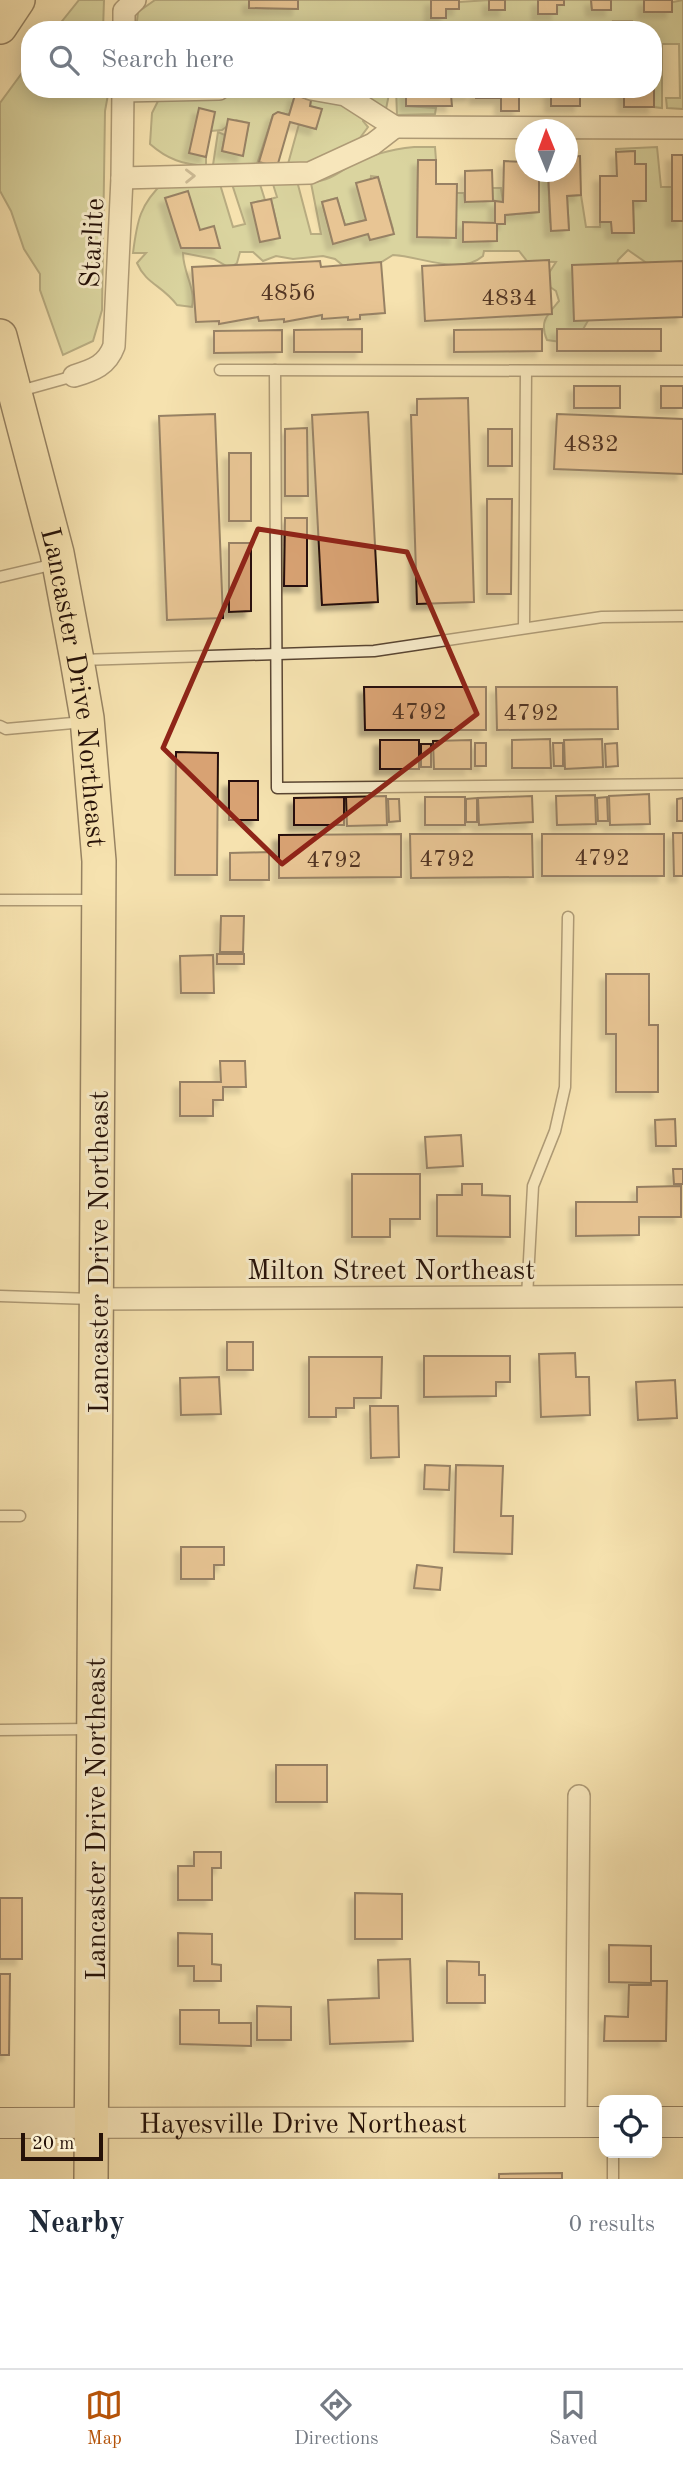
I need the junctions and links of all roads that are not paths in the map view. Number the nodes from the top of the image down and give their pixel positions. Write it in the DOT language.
graph roads {
  1 [pos="18,0"];
  2 [pos="135,0"];
  3 [pos="124,21"];
  4 [pos="0,27"];
  5 [pos="123,98"];
  6 [pos="350,98"];
  7 [pos="395,127"];
  8 [pos="683,128"];
  9 [pos="122,178"];
  10 [pos="0,336"];
  11 [pos="219,370"];
  12 [pos="275,370"];
  13 [pos="526,371"];
  14 [pos="683,371"];
  15 [pos="74,376"];
  16 [pos="13,400"];
  17 [pos="58,564"];
  18 [pos="0,578"];
  19 [pos="683,616"];
  20 [pos="524,627"];
  21 [pos="274,653"];
  22 [pos="78,660"];
  23 [pos="87,721"];
  24 [pos="0,726"];
  25 [pos="683,784"];
  26 [pos="0,900"];
  27 [pos="99,900"];
  28 [pos="568,918"];
  29 [pos="0,1296"];
  30 [pos="683,1296"];
  31 [pos="527,1297"];
  32 [pos="99,1299"];
  33 [pos="0,1516"];
  34 [pos="20,1516"];
  35 [pos="96,1729"];
  36 [pos="0,1730"];
  37 [pos="579,1796"];
  38 [pos="91,2122"];
  39 [pos="590,2122"];
  40 [pos="662,2122"];
  41 [pos="683,2122"];
  42 [pos="0,2123"];
  43 [pos="613,2158"];
  44 [pos="91,2179"];
  45 [pos="613,2179"];
  1 -- 4 [label="main road"];
  2 -- 3 [label="street"];
  5 -- 9 [label="street, Starlite"];
  6 -- 7 [label="street"];
  7 -- 8 [label="street"];
  9 -- 7 [label="street, one-way"];
  9 -- 15 [label="street, Starlite"];
  10 -- 16 [label="main road, Lancaster Drive Northeast"];
  11 -- 12 [label="lane"];
  12 -- 13 [label="lane"];
  12 -- 21 [label="lane"];
  13 -- 14 [label="lane"];
  13 -- 20 [label="lane"];
  15 -- 16 [label="lane"];
  16 -- 17 [label="main road, Lancaster Drive Northeast"];
  17 -- 18 [label="lane"];
  17 -- 22 [label="main road, Lancaster Drive Northeast"];
  19 -- 20 [label="lane"];
  20 -- 21 [label="lane"];
  21 -- 22 [label="lane"];
  21 -- 25 [label="lane"];
  22 -- 23 [label="main road, Lancaster Drive Northeast"];
  23 -- 24 [label="lane"];
  23 -- 27 [label="main road, Lancaster Drive Northeast"];
  26 -- 27 [label="lane"];
  27 -- 32 [label="main road, Lancaster Drive Northeast"];
  28 -- 31 [label="lane"];
  29 -- 32 [label="lane"];
  30 -- 31 [label="street, Milton Street Northeast"];
  31 -- 32 [label="street, Milton Street Northeast"];
  32 -- 35 [label="main road, Lancaster Drive Northeast"];
  33 -- 34 [label="lane"];
  35 -- 36 [label="lane"];
  35 -- 38 [label="main road, Lancaster Drive Northeast"];
  37 -- 39 [label="street"];
  38 -- 39 [label="street, Hayesville Drive Northeast"];
  38 -- 42 [label="street, Hayesville Drive Northeast"];
  38 -- 44 [label="main road, Lancaster Drive Northeast"];
  40 -- 41 [label="street"];
  43 -- 45 [label="lane"];
}
